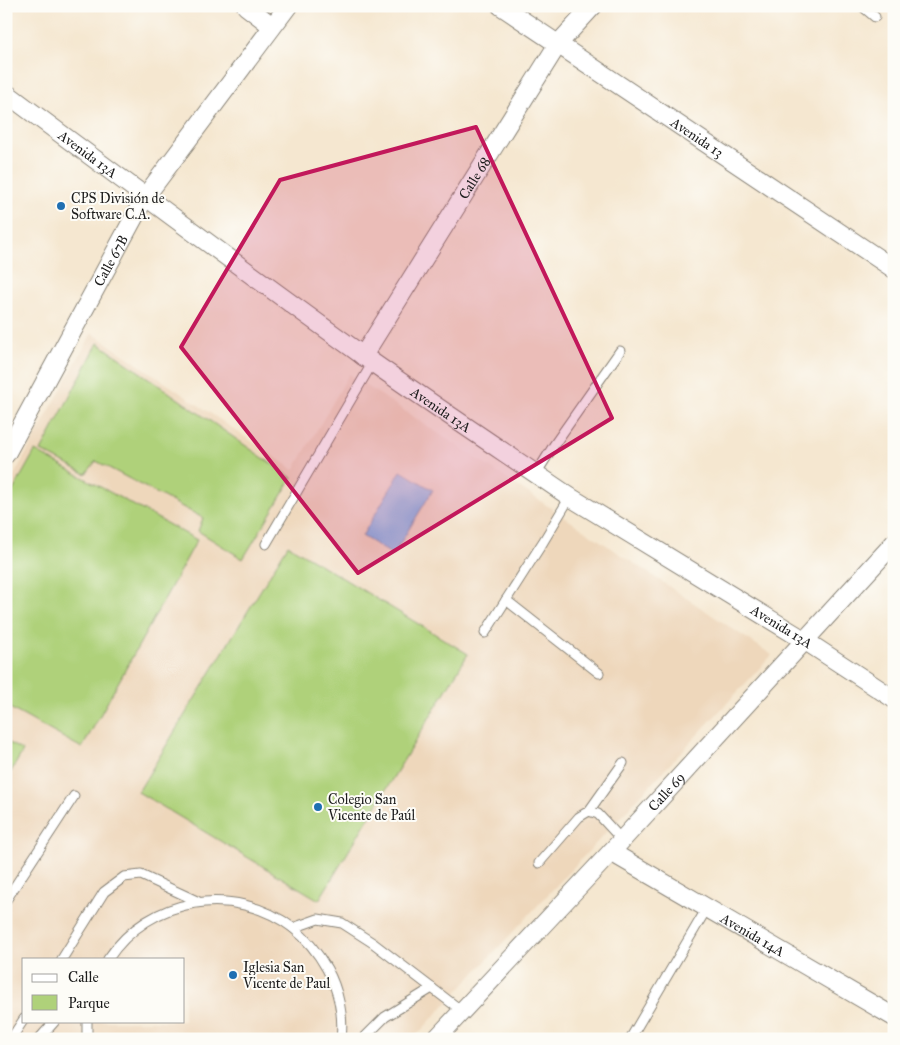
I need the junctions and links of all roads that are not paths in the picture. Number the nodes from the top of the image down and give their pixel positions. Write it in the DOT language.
graph roads {
  1 [pos="246,6"];
  2 [pos="288,6"];
  3 [pos="501,6"];
  4 [pos="593,6"];
  5 [pos="862,6"];
  6 [pos="875,16"];
  7 [pos="272,26"];
  8 [pos="558,44"];
  9 [pos="6,93"];
  10 [pos="146,198"];
  11 [pos="894,268"];
  12 [pos="620,351"];
  13 [pos="368,359"];
  14 [pos="6,454"];
  15 [pos="536,474"];
  16 [pos="570,497"];
  17 [pos="894,542"];
  18 [pos="266,544"];
  19 [pos="506,600"];
  20 [pos="485,633"];
  21 [pos="804,640"];
  22 [pos="599,674"];
  23 [pos="894,699"];
  24 [pos="623,764"];
  25 [pos="74,796"];
  26 [pos="589,811"];
  27 [pos="616,846"];
  28 [pos="539,863"];
  29 [pos="6,900"];
  30 [pos="199,902"];
  31 [pos="707,908"];
  32 [pos="293,928"];
  33 [pos="63,958"];
  34 [pos="109,958"];
  35 [pos="432,988"];
  36 [pos="462,1011"];
  37 [pos="894,1017"];
  38 [pos="22,1022"];
  39 [pos="54,1022"];
  40 [pos="87,1022"];
  41 [pos="11,1039"];
  42 [pos="40,1039"];
  43 [pos="87,1039"];
  44 [pos="341,1039"];
  45 [pos="363,1039"];
  46 [pos="436,1039"];
  47 [pos="630,1039"];
  1 -- 7 [label="street"];
  2 -- 7 [label="street, Calle 67B"];
  3 -- 8 [label="street, Avenida 13"];
  4 -- 8 [label="street, Calle 68"];
  5 -- 6 [label="lane"];
  7 -- 10 [label="street, Calle 67B"];
  8 -- 11 [label="street, Avenida 13"];
  8 -- 13 [label="street, Calle 68"];
  9 -- 10 [label="street, Avenida 13A"];
  10 -- 13 [label="street, Avenida 13A"];
  10 -- 14 [label="street, Calle 67B"];
  12 -- 15 [label="lane"];
  13 -- 15 [label="street, Avenida 13A"];
  13 -- 18 [label="lane"];
  15 -- 16 [label="street, Avenida 13A"];
  16 -- 19 [label="lane"];
  16 -- 21 [label="street, Avenida 13A"];
  17 -- 21 [label="street, Calle 69"];
  19 -- 20 [label="lane"];
  19 -- 22 [label="lane"];
  21 -- 23 [label="street, Avenida 13A"];
  21 -- 27 [label="street, Calle 69"];
  24 -- 26 [label="lane"];
  25 -- 29 [label="lane"];
  26 -- 27 [label="lane"];
  26 -- 28 [label="lane"];
  27 -- 31 [label="street, Avenida 14A"];
  27 -- 36 [label="street, Calle 69"];
  30 -- 32 [label="lane"];
  30 -- 33 [label="lane"];
  30 -- 34 [label="lane"];
  31 -- 37 [label="street, Avenida 14A"];
  31 -- 47 [label="lane"];
  32 -- 35 [label="lane"];
  32 -- 44 [label="lane"];
  35 -- 36 [label="lane"];
  35 -- 45 [label="lane"];
  36 -- 46 [label="street, Calle 69"];
  38 -- 41 [label="lane"];
  39 -- 42 [label="lane"];
  40 -- 43 [label="lane"];
}
